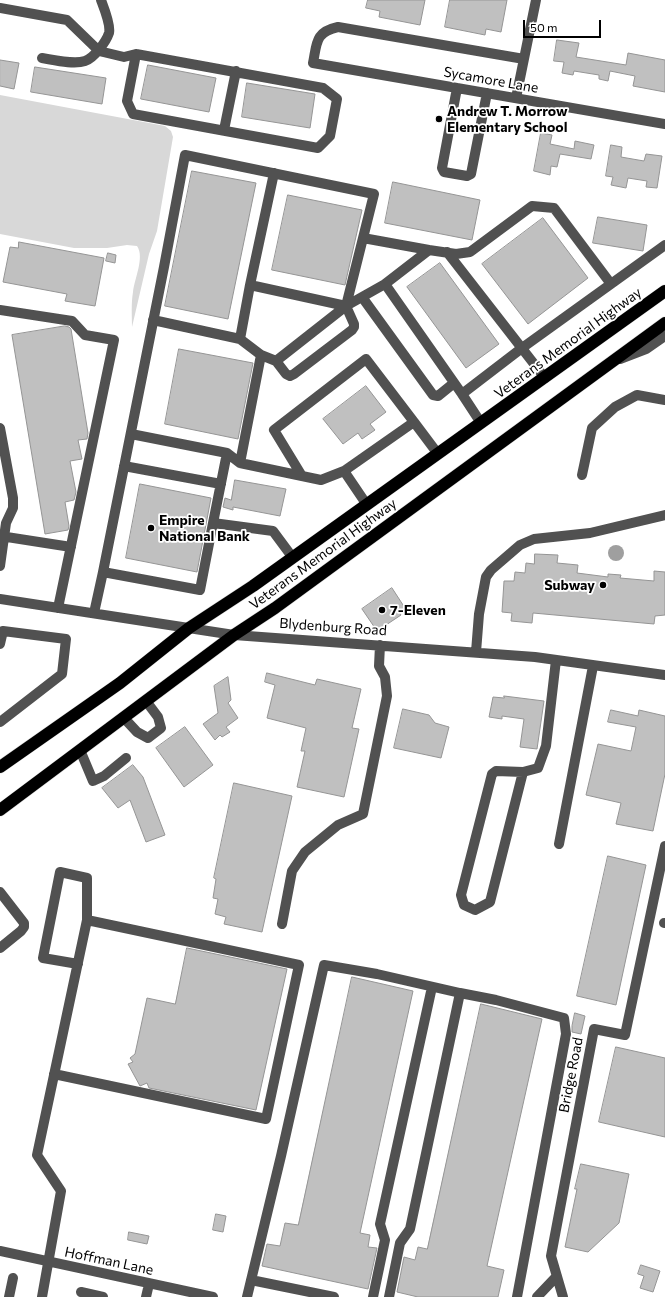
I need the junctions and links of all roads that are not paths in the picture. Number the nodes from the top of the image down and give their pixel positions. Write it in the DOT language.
graph roads {
  1 [pos="101,0"];
  2 [pos="536,0"];
  3 [pos="0,8"];
  4 [pos="99,50"];
  5 [pos="136,54"];
  6 [pos="42,58"];
  7 [pos="524,59"];
  8 [pos="236,71"];
  9 [pos="457,88"];
  10 [pos="486,93"];
  11 [pos="516,98"];
  12 [pos="665,124"];
  13 [pos="224,130"];
  14 [pos="274,173"];
  15 [pos="363,238"];
  16 [pos="665,245"];
  17 [pos="429,250"];
  18 [pos="447,252"];
  19 [pos="385,284"];
  20 [pos="611,284"];
  21 [pos="250,285"];
  22 [pos="665,291"];
  23 [pos="362,297"];
  24 [pos="346,306"];
  25 [pos="0,310"];
  26 [pos="153,320"];
  27 [pos="665,323"];
  28 [pos="665,336"];
  29 [pos="240,339"];
  30 [pos="522,348"];
  31 [pos="261,355"];
  32 [pos="276,361"];
  33 [pos="611,362"];
  34 [pos="545,378"];
  35 [pos="454,383"];
  36 [pos="462,394"];
  37 [pos="665,400"];
  38 [pos="414,422"];
  39 [pos="481,423"];
  40 [pos="0,428"];
  41 [pos="131,434"];
  42 [pos="227,453"];
  43 [pos="438,454"];
  44 [pos="240,463"];
  45 [pos="124,466"];
  46 [pos="344,471"];
  47 [pos="582,475"];
  48 [pos="302,476"];
  49 [pos="221,484"];
  50 [pos="367,505"];
  51 [pos="665,515"];
  52 [pos="213,523"];
  53 [pos="2,537"];
  54 [pos="71,547"];
  55 [pos="293,558"];
  56 [pos="0,566"];
  57 [pos="102,572"];
  58 [pos="0,599"];
  59 [pos="58,608"];
  60 [pos="94,613"];
  61 [pos="189,628"];
  62 [pos="234,635"];
  63 [pos="0,644"];
  64 [pos="380,645"];
  65 [pos="476,652"];
  66 [pos="556,660"];
  67 [pos="593,666"];
  68 [pos="665,675"];
  69 [pos="146,701"];
  70 [pos="124,718"];
  71 [pos="0,722"];
  72 [pos="80,750"];
  73 [pos="126,758"];
  74 [pos="0,767"];
  75 [pos="524,772"];
  76 [pos="0,810"];
  77 [pos="559,844"];
  78 [pos="665,846"];
  79 [pos="0,892"];
  80 [pos="88,920"];
  81 [pos="282,924"];
  82 [pos="1,944"];
  83 [pos="78,964"];
  84 [pos="432,987"];
  85 [pos="460,993"];
  86 [pos="54,1074"];
  87 [pos="384,1240"];
  88 [pos="400,1243"];
  89 [pos="0,1251"];
  90 [pos="48,1262"];
  91 [pos="557,1276"];
  92 [pos="13,1278"];
  93 [pos="251,1280"];
  94 [pos="148,1284"];
  95 [pos="81,1292"];
  96 [pos="9,1297"];
  97 [pos="42,1297"];
  98 [pos="103,1297"];
  99 [pos="146,1297"];
  100 [pos="213,1297"];
  101 [pos="247,1297"];
  102 [pos="334,1297"];
  103 [pos="373,1297"];
  104 [pos="389,1297"];
  105 [pos="517,1297"];
  106 [pos="537,1297"];
  107 [pos="563,1297"];
  1 -- 4 [label="street"];
  2 -- 7 [label="street"];
  3 -- 4 [label="street"];
  4 -- 5 [label="street"];
  4 -- 6 [label="street"];
  5 -- 8 [label="street"];
  5 -- 13 [label="street"];
  7 -- 9 [label="street, Sycamore Lane"];
  7 -- 11 [label="street"];
  8 -- 13 [label="street"];
  8 -- 13 [label="street"];
  9 -- 10 [label="street, Sycamore Lane"];
  9 -- 10 [label="street"];
  10 -- 11 [label="street, Sycamore Lane"];
  11 -- 12 [label="street, Sycamore Lane"];
  14 -- 15 [label="street"];
  14 -- 21 [label="street"];
  14 -- 26 [label="street"];
  15 -- 17 [label="street"];
  15 -- 24 [label="street"];
  16 -- 20 [label="street"];
  17 -- 18 [label="street"];
  17 -- 19 [label="street"];
  18 -- 20 [label="street"];
  18 -- 30 [label="street"];
  19 -- 23 [label="street"];
  19 -- 35 [label="street"];
  20 -- 30 [label="street"];
  21 -- 24 [label="street"];
  21 -- 29 [label="street"];
  22 -- 34 [label="highway, Veterans Memorial Highway"];
  23 -- 24 [label="street"];
  23 -- 35 [label="street"];
  24 -- 32 [label="street"];
  24 -- 32 [label="street"];
  25 -- 54 [label="street"];
  26 -- 29 [label="street"];
  26 -- 41 [label="street"];
  27 -- 33 [label="highway, Veterans Memorial Highway"];
  28 -- 33 [label="street"];
  29 -- 31 [label="street"];
  30 -- 34 [label="street"];
  30 -- 36 [label="street"];
  31 -- 32 [label="street"];
  31 -- 44 [label="street"];
  33 -- 62 [label="highway, Veterans Memorial Highway"];
  34 -- 39 [label="highway, Veterans Memorial Highway"];
  35 -- 36 [label="street"];
  36 -- 39 [label="street"];
  37 -- 47 [label="street"];
  38 -- 43 [label="street"];
  38 -- 46 [label="street"];
  38 -- 48 [label="street"];
  39 -- 43 [label="highway, Veterans Memorial Highway"];
  40 -- 53 [label="street"];
  41 -- 42 [label="street"];
  41 -- 45 [label="street"];
  42 -- 44 [label="street"];
  42 -- 49 [label="street"];
  43 -- 50 [label="highway, Veterans Memorial Highway"];
  44 -- 48 [label="street"];
  45 -- 49 [label="street"];
  45 -- 57 [label="street"];
  46 -- 48 [label="street"];
  46 -- 50 [label="street"];
  49 -- 52 [label="street"];
  50 -- 55 [label="highway, Veterans Memorial Highway"];
  51 -- 65 [label="street"];
  52 -- 55 [label="street"];
  52 -- 57 [label="street"];
  53 -- 54 [label="street"];
  53 -- 56 [label="street"];
  54 -- 59 [label="street"];
  55 -- 61 [label="highway, Veterans Memorial Highway"];
  57 -- 60 [label="street"];
  58 -- 59 [label="street, Blydenburg Road"];
  59 -- 60 [label="street, Blydenburg Road"];
  60 -- 61 [label="street, Blydenburg Road"];
  61 -- 62 [label="street, Blydenburg Road"];
  61 -- 74 [label="highway, Veterans Memorial Highway"];
  62 -- 64 [label="street, Blydenburg Road"];
  62 -- 69 [label="highway, Veterans Memorial Highway"];
  63 -- 71 [label="street"];
  64 -- 65 [label="street, Blydenburg Road"];
  64 -- 81 [label="street"];
  65 -- 66 [label="street, Blydenburg Road"];
  66 -- 67 [label="street, Blydenburg Road"];
  66 -- 75 [label="street"];
  67 -- 68 [label="street, Blydenburg Road"];
  67 -- 77 [label="street"];
  69 -- 70 [label="highway, Veterans Memorial Highway"];
  69 -- 70 [label="street"];
  70 -- 72 [label="highway, Veterans Memorial Highway"];
  72 -- 73 [label="street"];
  72 -- 76 [label="highway, Veterans Memorial Highway"];
  75 -- 75 [label="street"];
  78 -- 91 [label="street, Bridge Road"];
  79 -- 82 [label="street"];
  80 -- 83 [label="street"];
  80 -- 83 [label="street"];
  80 -- 86 [label="street"];
  83 -- 86 [label="street"];
  84 -- 85 [label="street"];
  84 -- 87 [label="street"];
  84 -- 93 [label="street"];
  85 -- 88 [label="street"];
  85 -- 105 [label="street"];
  86 -- 90 [label="street"];
  87 -- 88 [label="street"];
  87 -- 103 [label="street"];
  88 -- 104 [label="street"];
  89 -- 90 [label="street, Hoffman Lane"];
  90 -- 94 [label="street, Hoffman Lane"];
  90 -- 97 [label="street"];
  91 -- 106 [label="street"];
  91 -- 107 [label="street, Bridge Road"];
  92 -- 96 [label="street"];
  93 -- 101 [label="street"];
  93 -- 102 [label="street"];
  94 -- 99 [label="street"];
  94 -- 100 [label="street, Hoffman Lane"];
  95 -- 98 [label="street"];
}
